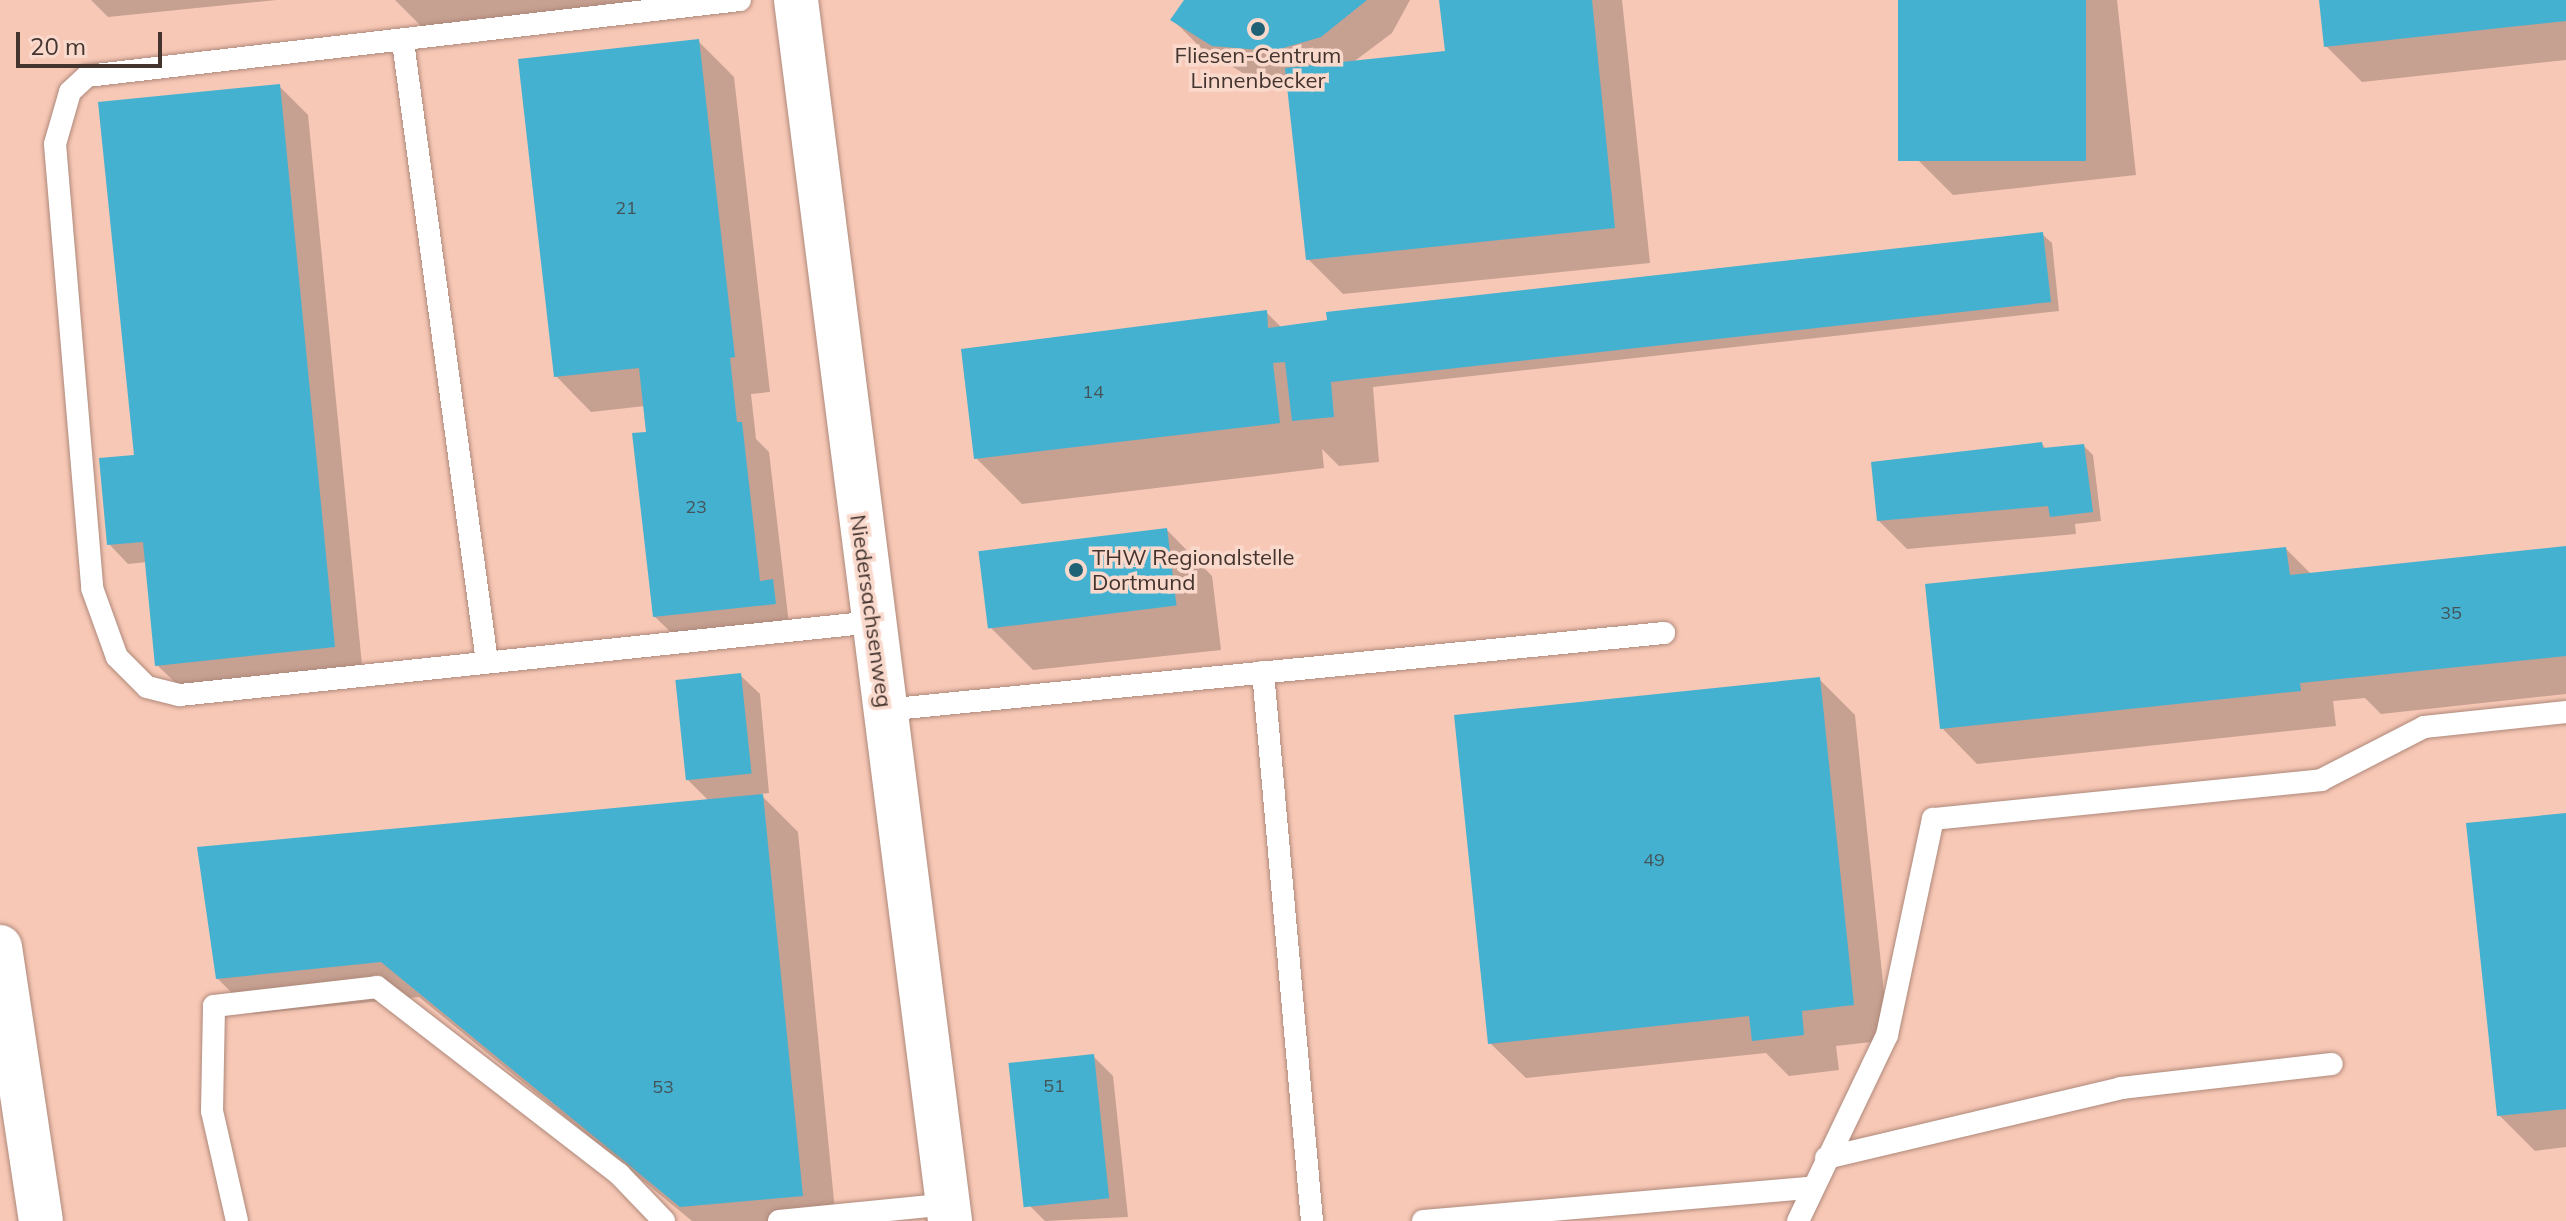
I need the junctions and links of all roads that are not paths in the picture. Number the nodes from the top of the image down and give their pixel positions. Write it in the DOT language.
graph roads {
  1 [pos="740,0"];
  2 [pos="796,0"];
  3 [pos="403,42"];
  4 [pos="873,622"];
  5 [pos="1664,633"];
  6 [pos="487,662"];
  7 [pos="1263,672"];
  8 [pos="884,710"];
  9 [pos="2566,712"];
  10 [pos="0,947"];
  11 [pos="2332,1064"];
  12 [pos="1826,1158"];
  13 [pos="1811,1188"];
  14 [pos="949,1213"];
  15 [pos="41,1221"];
  16 [pos="237,1221"];
  17 [pos="664,1221"];
  18 [pos="779,1221"];
  19 [pos="1312,1221"];
  20 [pos="1423,1221"];
  21 [pos="1798,1221"];
  1 -- 3 [label="lane"];
  2 -- 4 [label="street, Niedersachsenweg"];
  3 -- 6 [label="lane"];
  3 -- 6 [label="lane"];
  4 -- 6 [label="lane"];
  4 -- 8 [label="street, Niedersachsenweg"];
  5 -- 7 [label="lane"];
  7 -- 8 [label="lane"];
  7 -- 19 [label="lane"];
  8 -- 14 [label="street, Niedersachsenweg"];
  9 -- 12 [label="lane"];
  10 -- 15 [label="street"];
  11 -- 12 [label="lane"];
  12 -- 13 [label="lane"];
  13 -- 20 [label="lane"];
  13 -- 21 [label="lane"];
  14 -- 18 [label="lane"];
  16 -- 17 [label="lane"];
}
